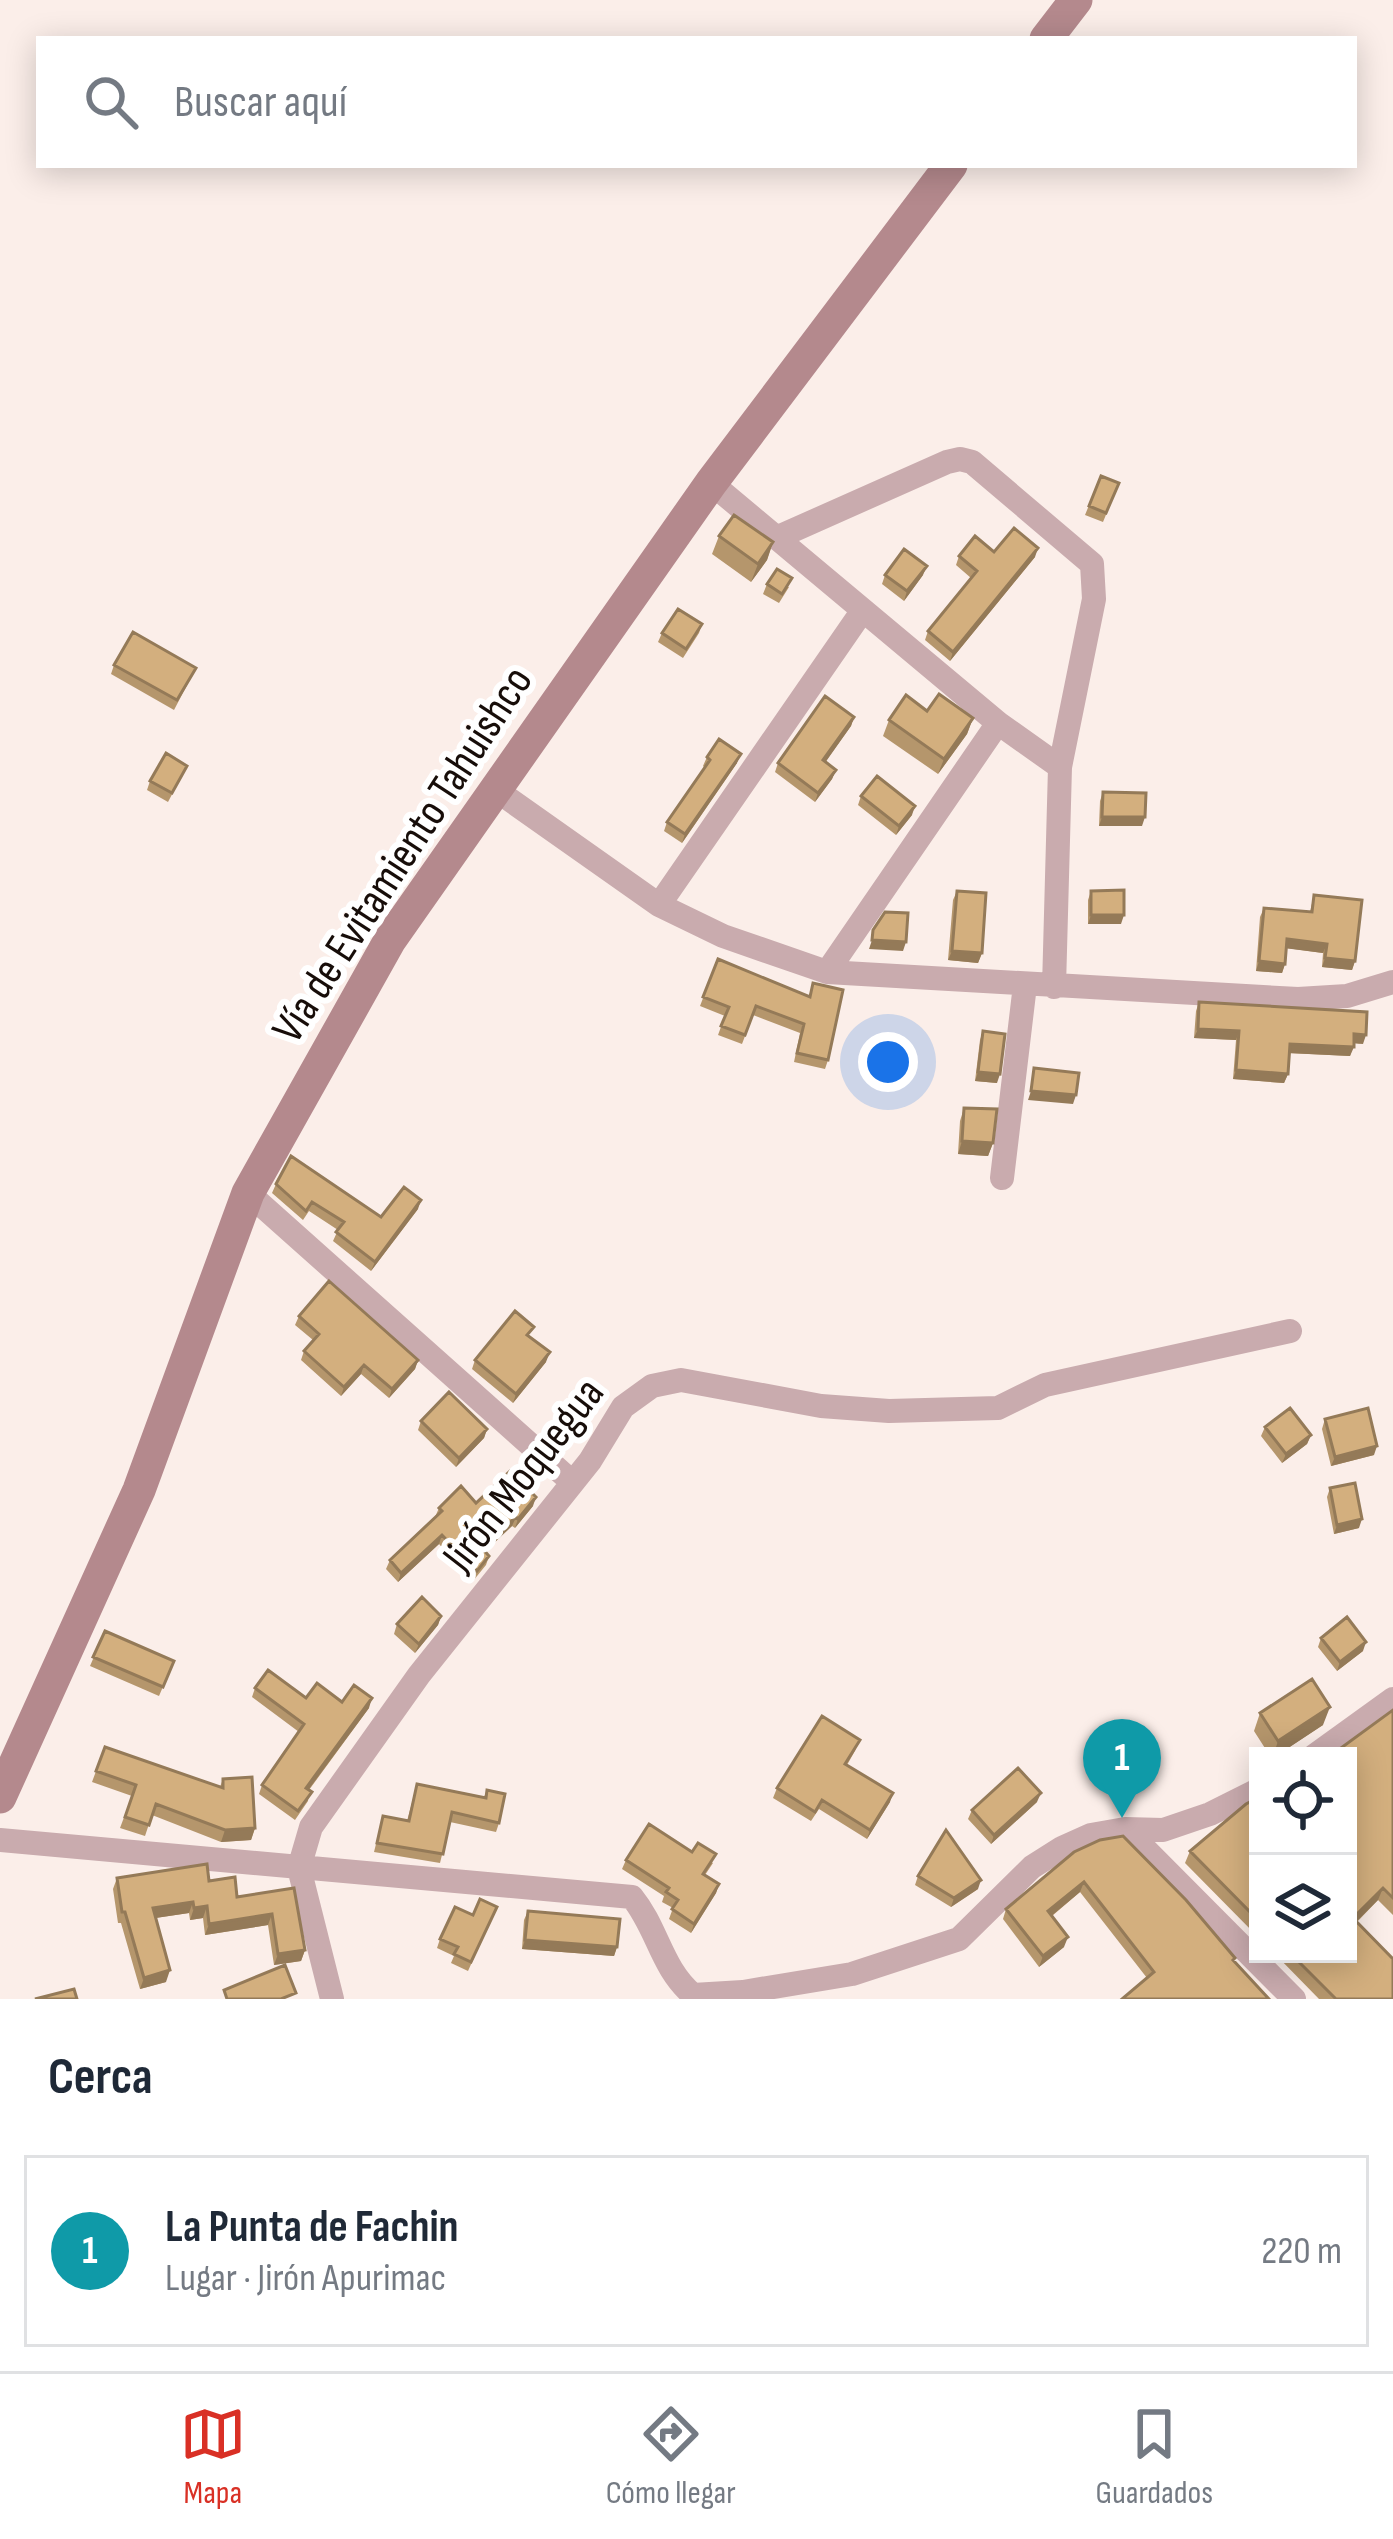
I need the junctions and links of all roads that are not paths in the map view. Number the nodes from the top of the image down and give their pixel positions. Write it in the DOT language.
graph roads {
  1 [pos="1076,0"];
  2 [pos="1048,36"];
  3 [pos="949,168"];
  4 [pos="711,483"];
  5 [pos="776,538"];
  6 [pos="863,610"];
  7 [pos="998,722"];
  8 [pos="1060,767"];
  9 [pos="496,790"];
  10 [pos="659,905"];
  11 [pos="827,971"];
  12 [pos="1393,982"];
  13 [pos="1024,985"];
  14 [pos="1054,987"];
  15 [pos="1001,1178"];
  16 [pos="248,1193"];
  17 [pos="1290,1331"];
  18 [pos="572,1482"];
  19 [pos="1392,1702"];
  20 [pos="1327,1747"];
  21 [pos="4,1778"];
  22 [pos="1249,1794"];
  23 [pos="1125,1829"];
  24 [pos="0,1840"];
  25 [pos="299,1868"];
  26 [pos="332,1999"];
  27 [pos="1294,1999"];
  1 -- 2 [label="main road"];
  3 -- 4 [label="main road, Vía de Evitamiento Tahuishco"];
  4 -- 5 [label="street"];
  4 -- 9 [label="main road, Vía de Evitamiento Tahuishco"];
  5 -- 6 [label="street"];
  5 -- 8 [label="street"];
  6 -- 7 [label="street"];
  6 -- 10 [label="street"];
  7 -- 8 [label="street"];
  7 -- 11 [label="street"];
  8 -- 14 [label="street"];
  9 -- 10 [label="street"];
  9 -- 16 [label="main road, Vía de Evitamiento Tahuishco"];
  10 -- 11 [label="street"];
  11 -- 13 [label="street"];
  12 -- 14 [label="street"];
  13 -- 14 [label="street"];
  13 -- 15 [label="street"];
  16 -- 18 [label="street"];
  16 -- 21 [label="main road, Vía de Evitamiento Tahuishco"];
  17 -- 18 [label="street, Jirón Moquegua"];
  18 -- 25 [label="street, Jirón Moquegua"];
  19 -- 20 [label="street"];
  22 -- 23 [label="street"];
  23 -- 25 [label="street"];
  23 -- 27 [label="street"];
  24 -- 25 [label="street"];
  25 -- 26 [label="street"];
}
